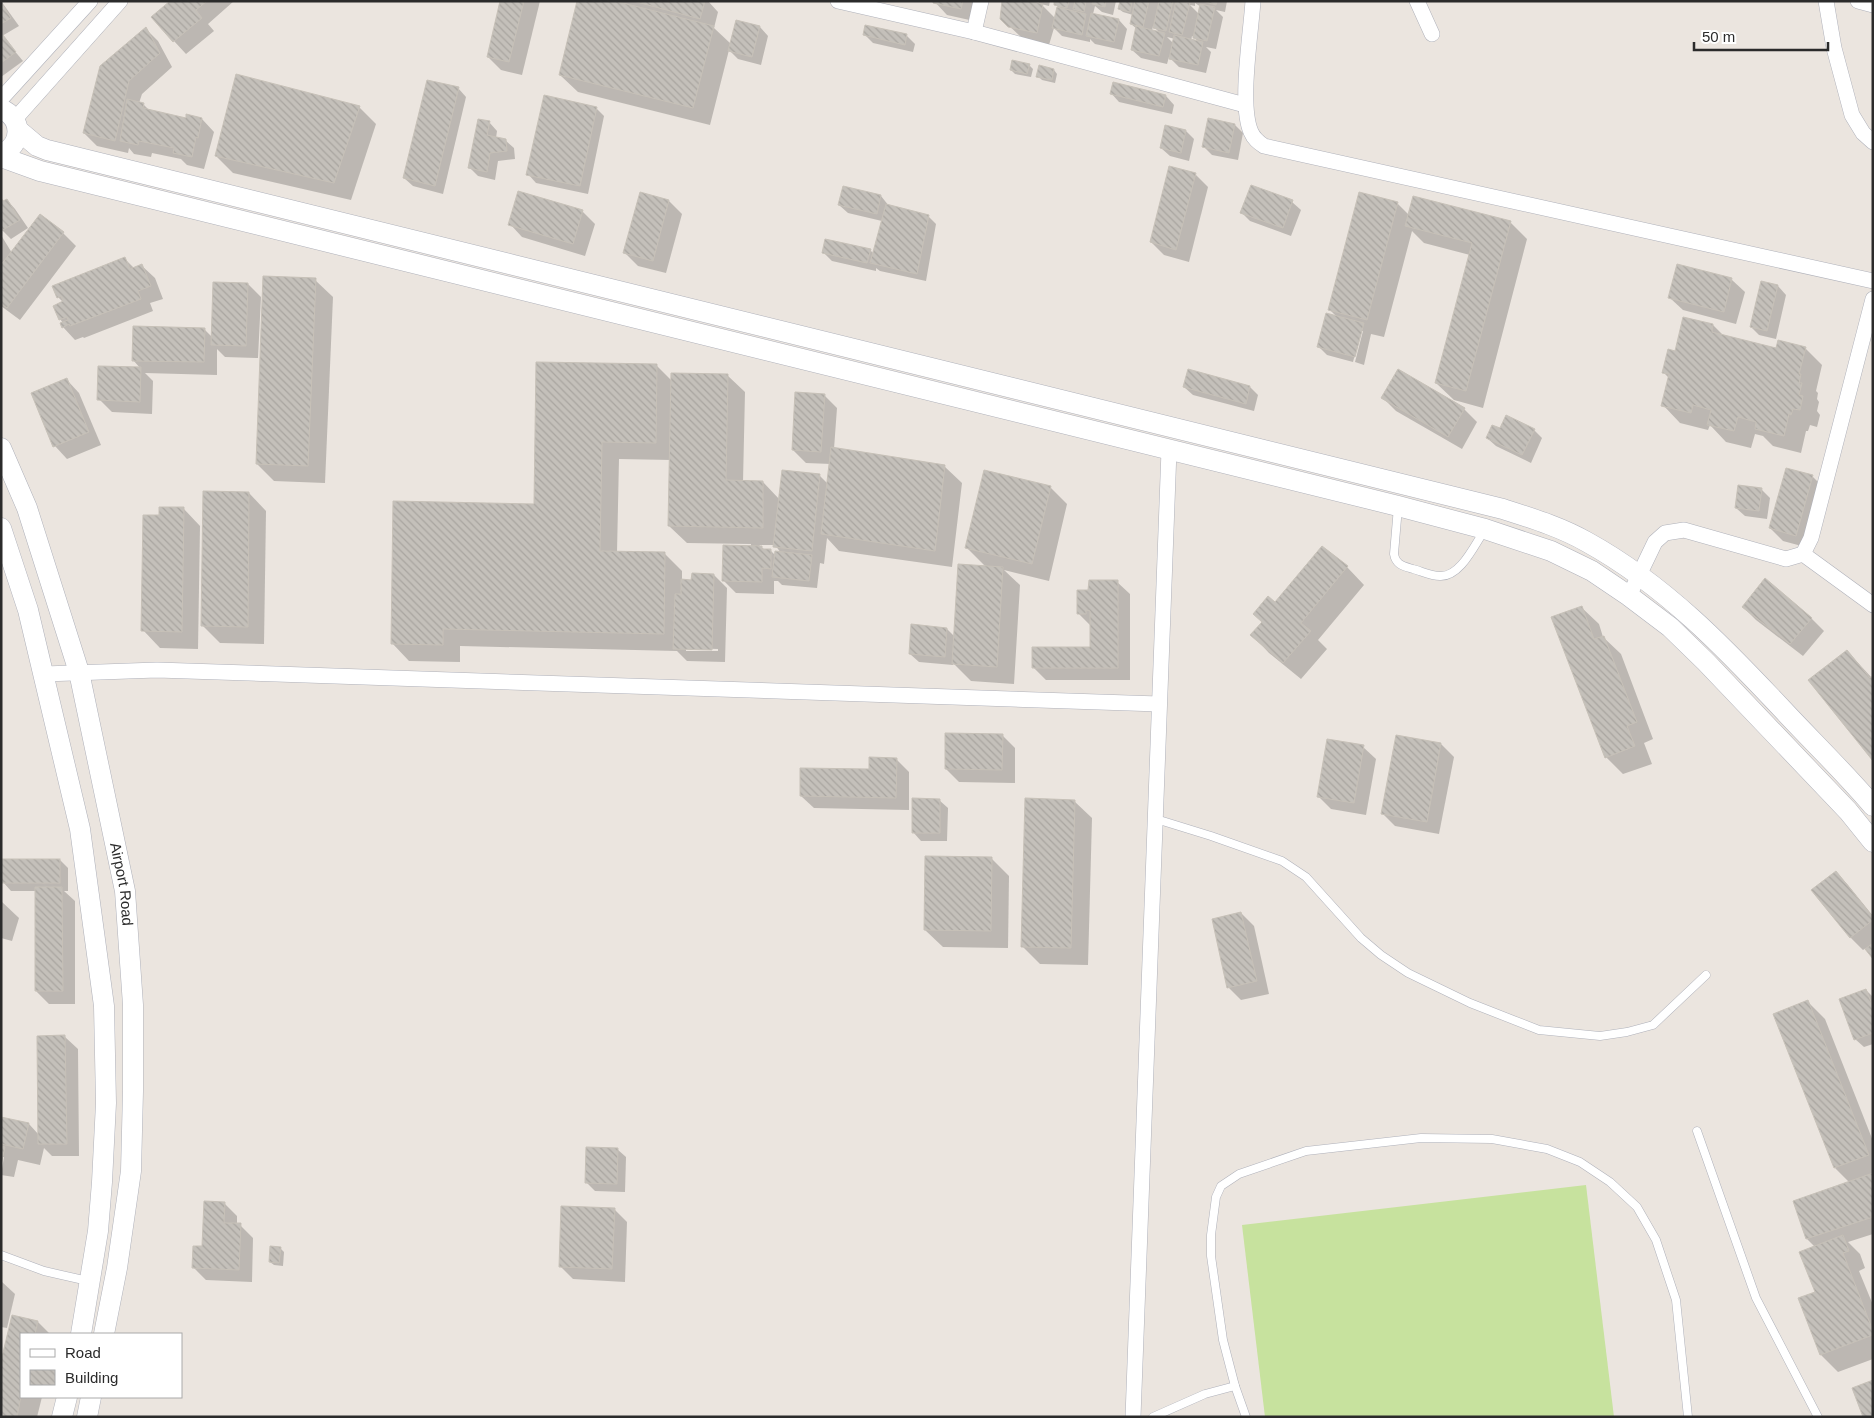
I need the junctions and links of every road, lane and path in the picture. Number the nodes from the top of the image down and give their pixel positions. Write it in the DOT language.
graph roads {
  1 [pos="90,1"];
  2 [pos="120,1"];
  3 [pos="838,1"];
  4 [pos="981,1"];
  5 [pos="1253,1"];
  6 [pos="1417,1"];
  7 [pos="1826,1"];
  8 [pos="1858,1"];
  9 [pos="1873,5"];
  10 [pos="974,32"];
  11 [pos="1432,34"];
  12 [pos="1,99"];
  13 [pos="1245,104"];
  14 [pos="11,119"];
  15 [pos="1873,142"];
  16 [pos="1,156"];
  17 [pos="1873,281"];
  18 [pos="1873,298"];
  19 [pos="1,448"];
  20 [pos="1169,450"];
  21 [pos="1398,506"];
  22 [pos="1,528"];
  23 [pos="1485,529"];
  24 [pos="1803,554"];
  25 [pos="1640,576"];
  26 [pos="1629,596"];
  27 [pos="1873,605"];
  28 [pos="79,672"];
  29 [pos="44,674"];
  30 [pos="1159,704"];
  31 [pos="1873,806"];
  32 [pos="1156,819"];
  33 [pos="1873,842"];
  34 [pos="1706,975"];
  35 [pos="133,1005"];
  36 [pos="104,1006"];
  37 [pos="1697,1131"];
  38 [pos="1,1255"];
  39 [pos="90,1281"];
  40 [pos="81,1333"];
  41 [pos="104,1333"];
  42 [pos="1236,1386"];
  43 [pos="67,1398"];
  44 [pos="91,1398"];
  45 [pos="62,1417"];
  46 [pos="87,1417"];
  47 [pos="1133,1417"];
  48 [pos="1153,1417"];
  49 [pos="1246,1417"];
  50 [pos="1688,1417"];
  51 [pos="1818,1417"];
  1 -- 12 [label="street"];
  2 -- 14 [label="street"];
  3 -- 10 [label="street"];
  4 -- 10 [label="street"];
  5 -- 13 [label="street"];
  6 -- 11 [label="street"];
  7 -- 15 [label="street"];
  8 -- 9 [label="street"];
  10 -- 13 [label="street"];
  13 -- 17 [label="street"];
  14 -- 16 [label="main road"];
  14 -- 25 [label="main road"];
  16 -- 20 [label="main road"];
  18 -- 24 [label="street"];
  19 -- 28 [label="main road, Airport Road"];
  20 -- 21 [label="main road"];
  20 -- 30 [label="street"];
  21 -- 23 [label="main road"];
  21 -- 23 [label="lane"];
  22 -- 29 [label="main road, Airport Road"];
  23 -- 26 [label="main road"];
  24 -- 25 [label="street"];
  24 -- 27 [label="street"];
  25 -- 26 [label="street"];
  25 -- 31 [label="main road"];
  26 -- 33 [label="main road"];
  28 -- 29 [label="street"];
  28 -- 30 [label="street"];
  28 -- 35 [label="main road, Airport Road"];
  29 -- 36 [label="main road, Airport Road"];
  30 -- 32 [label="street"];
  32 -- 34 [label="lane"];
  32 -- 47 [label="street"];
  35 -- 36 [label="main road"];
  35 -- 41 [label="main road, Airport Road"];
  36 -- 39 [label="main road, Airport Road"];
  37 -- 51 [label="lane"];
  38 -- 39 [label="lane"];
  39 -- 40 [label="main road, Airport Road"];
  42 -- 48 [label="lane"];
  42 -- 49 [label="lane"];
  42 -- 50 [label="lane"];
  43 -- 45 [label="main road"];
  44 -- 46 [label="main road"];
}
